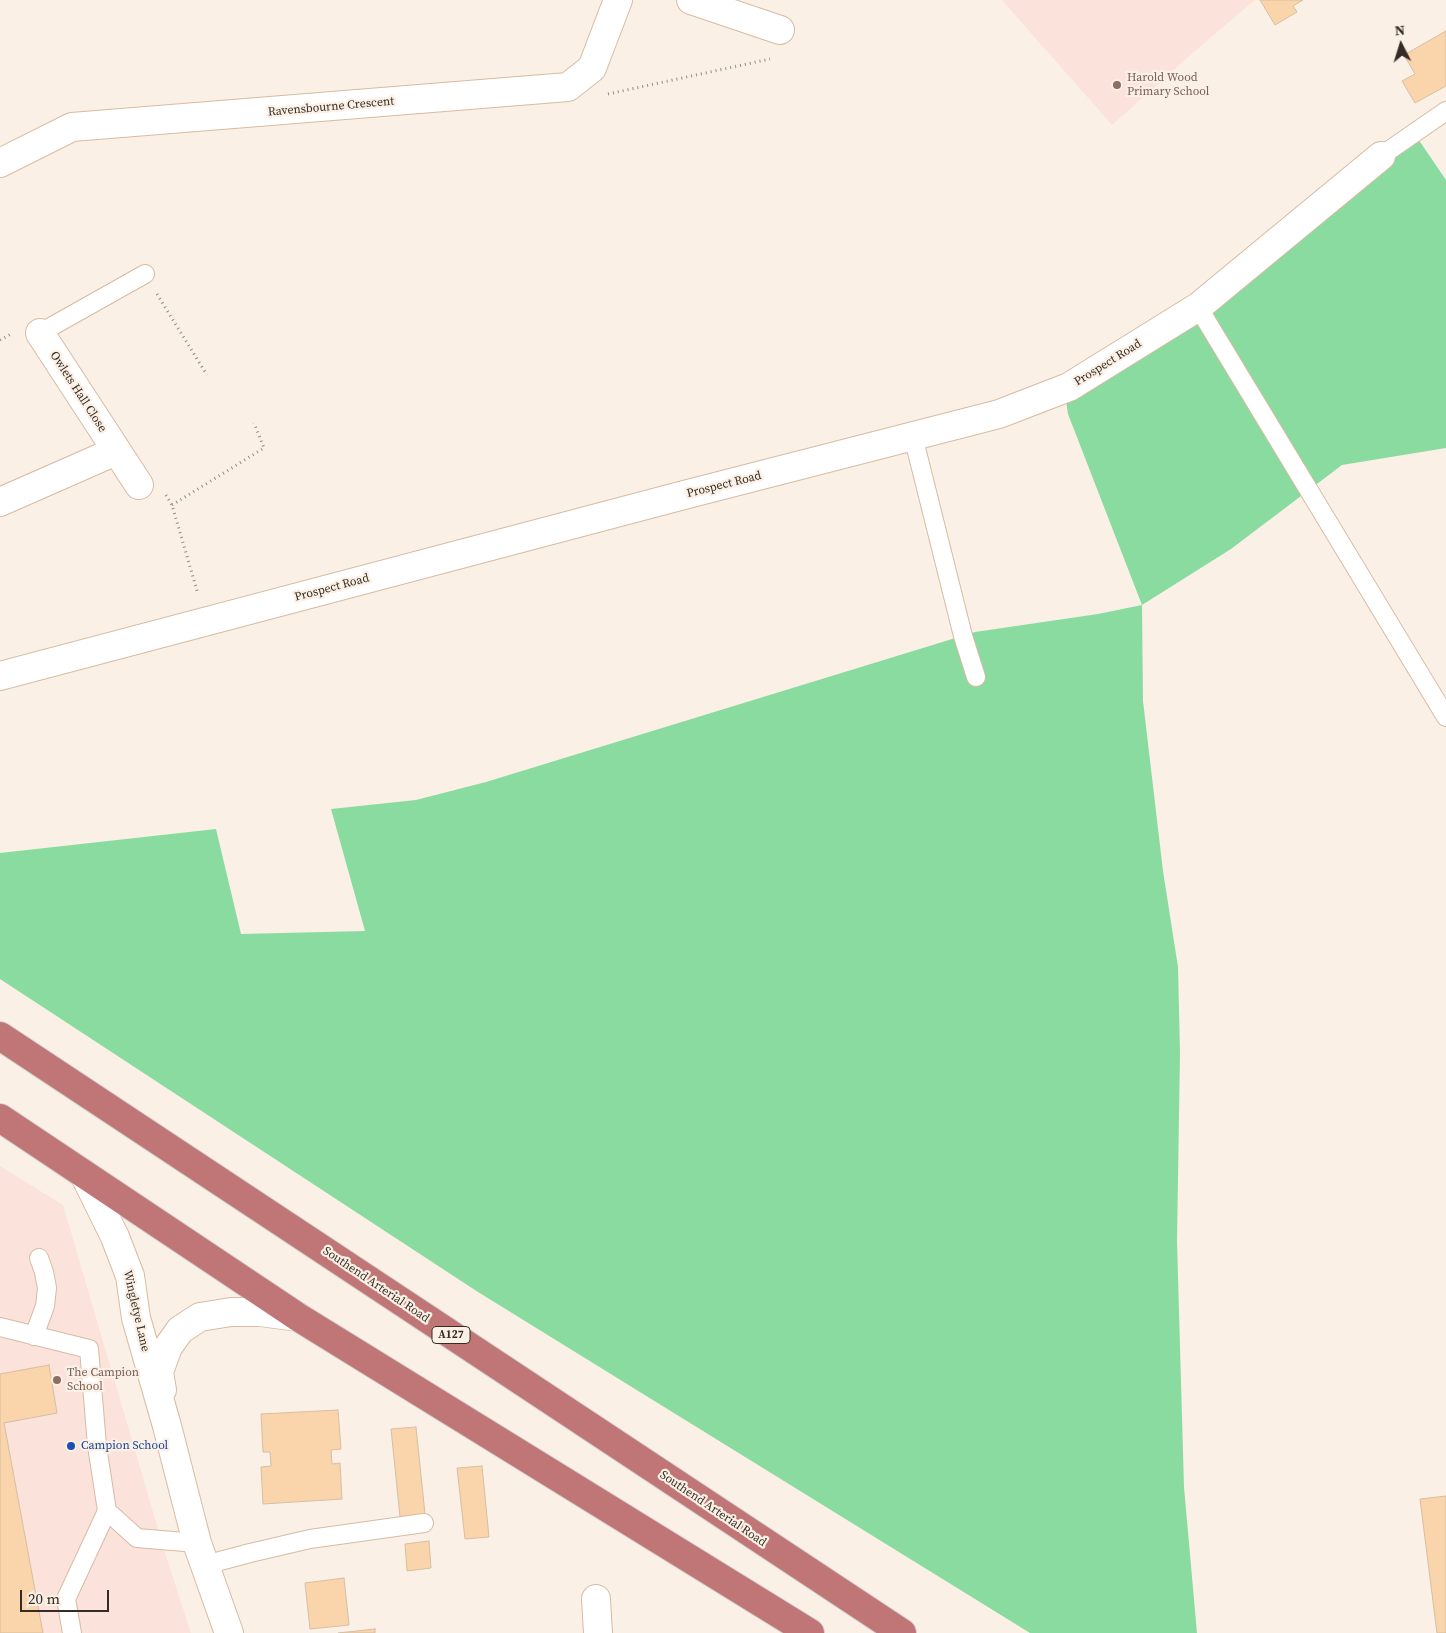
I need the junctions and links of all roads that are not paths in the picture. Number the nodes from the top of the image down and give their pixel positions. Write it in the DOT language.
graph roads {
  1 [pos="618,0"];
  2 [pos="690,0"];
  3 [pos="780,30"];
  4 [pos="1446,111"];
  5 [pos="1381,156"];
  6 [pos="0,163"];
  7 [pos="145,274"];
  8 [pos="1198,307"];
  9 [pos="40,332"];
  10 [pos="913,436"];
  11 [pos="116,451"];
  12 [pos="140,486"];
  13 [pos="0,502"];
  14 [pos="0,676"];
  15 [pos="976,677"];
  16 [pos="1446,717"];
  17 [pos="0,1036"];
  18 [pos="0,1118"];
  19 [pos="84,1174"];
  20 [pos="39,1258"];
  21 [pos="298,1317"];
  22 [pos="0,1327"];
  23 [pos="34,1336"];
  24 [pos="167,1426"];
  25 [pos="107,1511"];
  26 [pos="424,1524"];
  27 [pos="201,1554"];
  28 [pos="596,1599"];
  29 [pos="72,1633"];
  30 [pos="229,1633"];
  31 [pos="598,1633"];
  32 [pos="810,1633"];
  33 [pos="902,1633"];
  1 -- 6 [label="street, Ravensbourne Crescent"];
  2 -- 3 [label="street"];
  4 -- 5 [label="lane"];
  5 -- 8 [label="street, Prospect Road"];
  7 -- 9 [label="lane"];
  8 -- 10 [label="street, Prospect Road"];
  8 -- 16 [label="lane"];
  9 -- 11 [label="street, Owlets Hall Close"];
  10 -- 14 [label="street, Prospect Road"];
  10 -- 15 [label="lane"];
  11 -- 12 [label="street, Owlets Hall Close"];
  11 -- 13 [label="street"];
  17 -- 33 [label="highway, Southend Arterial Road / A127"];
  18 -- 19 [label="highway"];
  19 -- 21 [label="highway"];
  19 -- 24 [label="street, Wingletye Lane"];
  20 -- 23 [label="lane"];
  21 -- 24 [label="street, Wingletye Lane"];
  21 -- 32 [label="highway"];
  22 -- 23 [label="lane"];
  23 -- 25 [label="lane"];
  24 -- 27 [label="street, Wingletye Lane"];
  25 -- 27 [label="lane"];
  25 -- 29 [label="lane"];
  26 -- 27 [label="lane"];
  27 -- 30 [label="street, Wingletye Lane"];
  28 -- 31 [label="street"];
}
